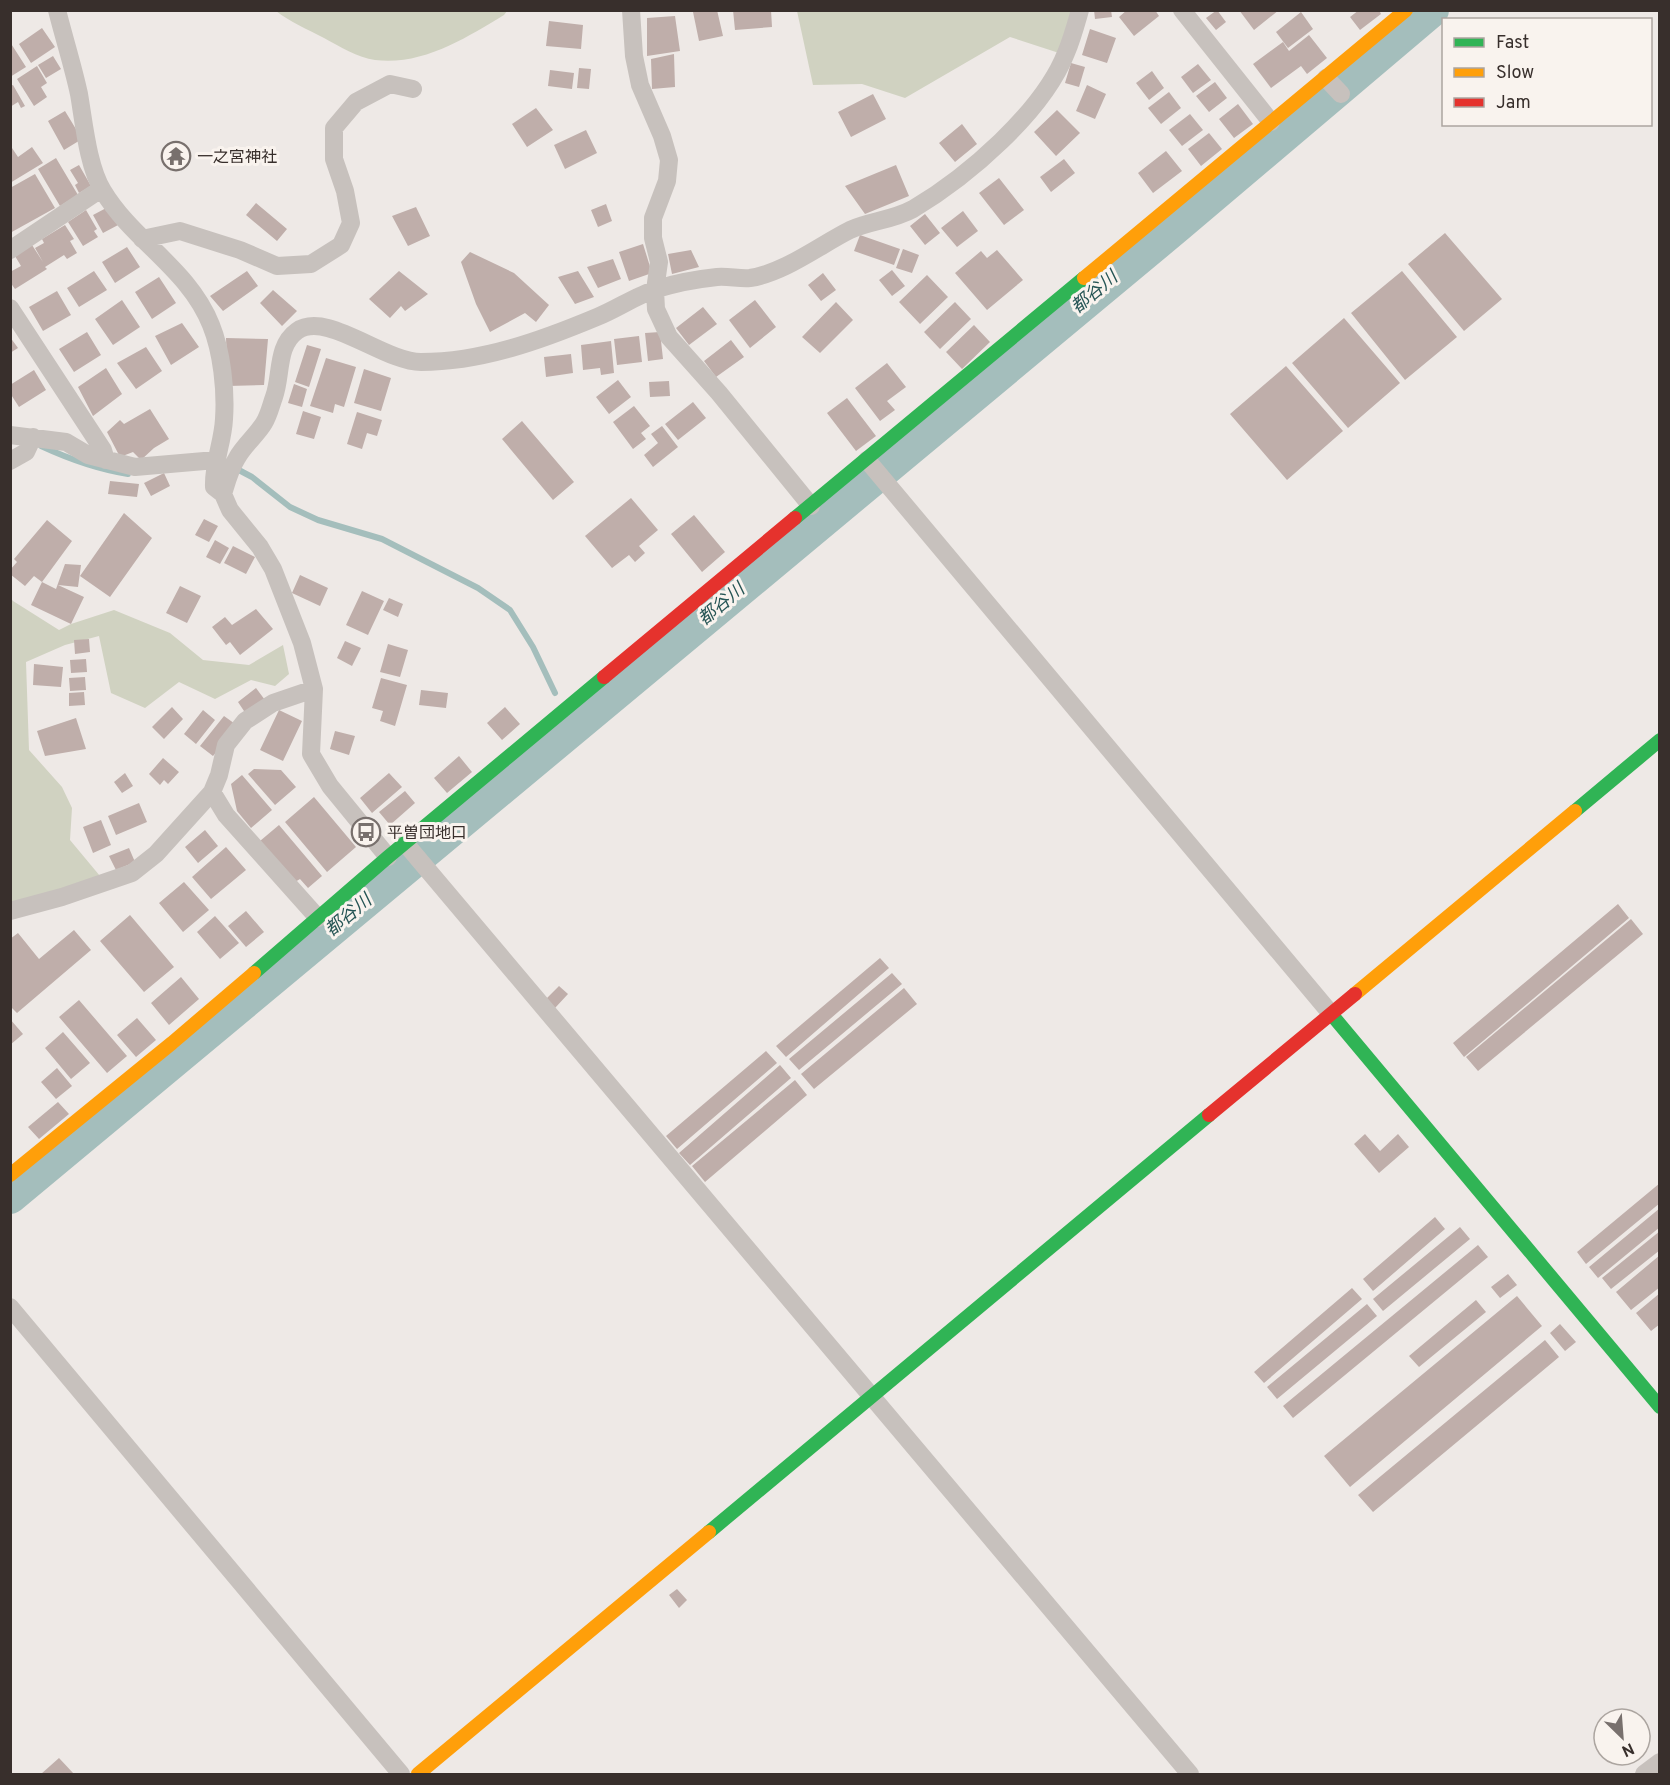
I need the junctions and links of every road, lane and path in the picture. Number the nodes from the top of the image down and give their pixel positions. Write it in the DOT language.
graph roads {
  1 [pos="57,10"];
  2 [pos="631,10"];
  3 [pos="1080,10"];
  4 [pos="1182,10"];
  5 [pos="1406,10"];
  6 [pos="413,89"];
  7 [pos="1271,122"];
  8 [pos="101,189"];
  9 [pos="142,239"];
  10 [pos="10,250"];
  11 [pos="655,290"];
  12 [pos="10,308"];
  13 [pos="10,435"];
  14 [pos="26,448"];
  15 [pos="106,460"];
  16 [pos="216,460"];
  17 [pos="874,468"];
  18 [pos="223,494"];
  19 [pos="811,506"];
  20 [pos="314,688"];
  21 [pos="1659,740"];
  22 [pos="212,792"];
  23 [pos="408,846"];
  24 [pos="388,857"];
  25 [pos="10,911"];
  26 [pos="318,918"];
  27 [pos="1332,1015"];
  28 [pos="10,1175"];
  29 [pos="10,1307"];
  30 [pos="871,1396"];
  31 [pos="1659,1407"];
  32 [pos="1659,1761"];
  33 [pos="401,1774"];
  34 [pos="418,1774"];
  35 [pos="1190,1774"];
  36 [pos="1644,1774"];
  1 -- 8 [label="street"];
  2 -- 11 [label="street"];
  3 -- 11 [label="street"];
  4 -- 7 [label="street"];
  5 -- 7 [label="street"];
  6 -- 9 [label="street"];
  7 -- 17 [label="street"];
  8 -- 9 [label="street"];
  8 -- 10 [label="street"];
  9 -- 16 [label="street"];
  11 -- 18 [label="street"];
  11 -- 19 [label="street"];
  12 -- 15 [label="street"];
  13 -- 14 [label="street"];
  14 -- 15 [label="street"];
  15 -- 16 [label="street"];
  16 -- 18 [label="street"];
  17 -- 19 [label="street"];
  17 -- 27 [label="street"];
  18 -- 20 [label="street"];
  19 -- 23 [label="street"];
  20 -- 22 [label="street"];
  20 -- 24 [label="street"];
  21 -- 27 [label="street"];
  22 -- 25 [label="street"];
  22 -- 26 [label="street"];
  23 -- 24 [label="street"];
  23 -- 30 [label="street"];
  24 -- 26 [label="street"];
  26 -- 28 [label="street"];
  27 -- 30 [label="street"];
  27 -- 31 [label="street"];
  29 -- 33 [label="street"];
  30 -- 34 [label="street"];
  30 -- 35 [label="street"];
  32 -- 36 [label="street"];
}
